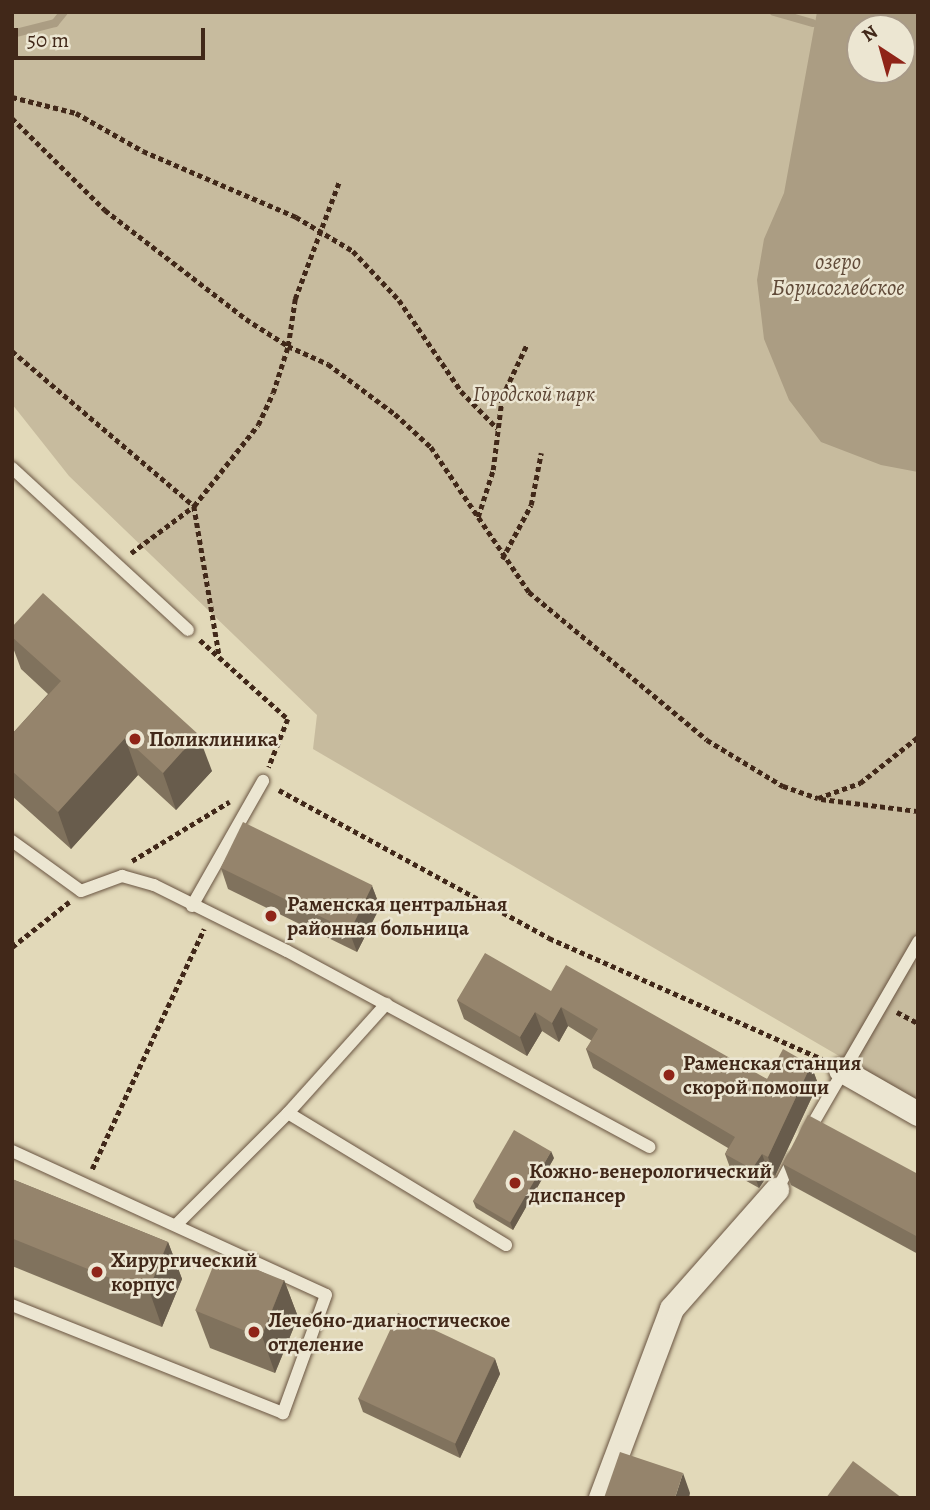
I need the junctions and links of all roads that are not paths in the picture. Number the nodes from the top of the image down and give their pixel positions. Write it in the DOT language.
graph roads {
  1 [pos="12,458"];
  2 [pos="14,473"];
  3 [pos="188,630"];
  4 [pos="263,781"];
  5 [pos="12,841"];
  6 [pos="192,905"];
  7 [pos="918,942"];
  8 [pos="386,1003"];
  9 [pos="841,1070"];
  10 [pos="288,1113"];
  11 [pos="918,1114"];
  12 [pos="649,1147"];
  13 [pos="12,1151"];
  14 [pos="777,1190"];
  15 [pos="178,1223"];
  16 [pos="506,1245"];
  17 [pos="12,1305"];
  18 [pos="601,1498"];
  1 -- 2 [label="lane"];
  2 -- 3 [label="lane"];
  4 -- 6 [label="lane"];
  5 -- 6 [label="lane"];
  6 -- 8 [label="lane"];
  7 -- 9 [label="lane"];
  8 -- 10 [label="lane"];
  8 -- 12 [label="lane"];
  9 -- 11 [label="street"];
  9 -- 14 [label="lane"];
  10 -- 15 [label="lane"];
  10 -- 16 [label="lane"];
  13 -- 15 [label="lane"];
  14 -- 18 [label="street"];
  15 -- 17 [label="lane"];
}
